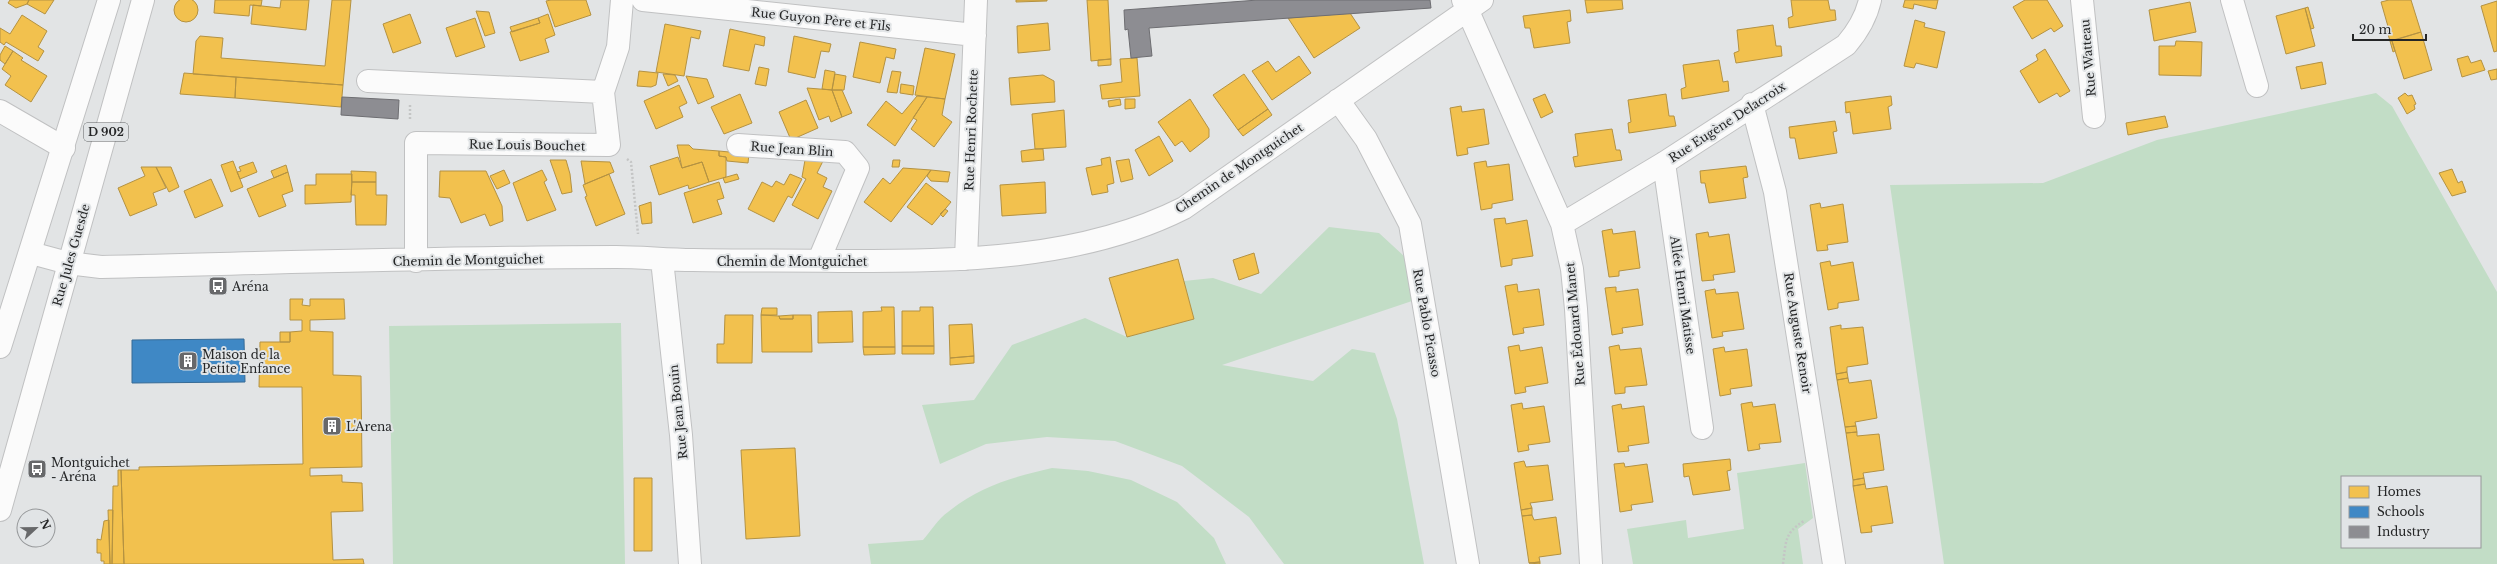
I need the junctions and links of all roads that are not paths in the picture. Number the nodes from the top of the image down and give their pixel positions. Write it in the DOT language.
graph roads {
  1 [pos="109,0"];
  2 [pos="143,0"];
  3 [pos="622,0"];
  4 [pos="643,0"];
  5 [pos="976,0"];
  6 [pos="1870,0"];
  7 [pos="2082,0"];
  8 [pos="2232,0"];
  9 [pos="1470,3"];
  10 [pos="975,35"];
  11 [pos="368,81"];
  12 [pos="2257,86"];
  13 [pos="603,92"];
  14 [pos="1338,100"];
  15 [pos="1752,104"];
  16 [pos="0,111"];
  17 [pos="2094,117"];
  18 [pos="738,145"];
  19 [pos="64,148"];
  20 [pos="1664,162"];
  21 [pos="1562,224"];
  22 [pos="31,252"];
  23 [pos="662,260"];
  24 [pos="819,260"];
  25 [pos="966,260"];
  26 [pos="416,261"];
  27 [pos="68,263"];
  28 [pos="0,347"];
  29 [pos="1702,428"];
  30 [pos="0,510"];
  31 [pos="690,564"];
  32 [pos="1468,564"];
  33 [pos="1591,564"];
  34 [pos="1834,564"];
  1 -- 19 [label="street, D 902"];
  2 -- 27 [label="street, Rue Jules Guesde / D 902"];
  3 -- 13 [label="street"];
  4 -- 10 [label="street, Rue Guyon Père et Fils"];
  5 -- 10 [label="street, Rue Henri Rochette"];
  6 -- 15 [label="street, Rue Eugène Delacroix"];
  7 -- 17 [label="street, Rue Watteau"];
  8 -- 12 [label="street"];
  9 -- 14 [label="street, Chemin de Montguichet"];
  9 -- 21 [label="street, Rue Édouard Manet"];
  10 -- 25 [label="street, Rue Henri Rochette"];
  11 -- 13 [label="street"];
  13 -- 26 [label="street, Rue Louis Bouchet"];
  14 -- 25 [label="street, Chemin de Montguichet"];
  14 -- 32 [label="street, Rue Pablo Picasso"];
  15 -- 20 [label="street, Rue Eugène Delacroix"];
  15 -- 34 [label="street, Rue Auguste Renoir"];
  16 -- 19 [label="street"];
  18 -- 24 [label="street, Rue Jean Blin"];
  19 -- 22 [label="street, D 902"];
  20 -- 21 [label="street, Rue Eugène Delacroix"];
  20 -- 29 [label="street, Allée Henri Matisse"];
  21 -- 33 [label="street, Rue Édouard Manet"];
  22 -- 27 [label="street, Chemin de Montguichet"];
  22 -- 28 [label="street, D 902"];
  23 -- 24 [label="street, Chemin de Montguichet"];
  23 -- 26 [label="street, Chemin de Montguichet"];
  23 -- 31 [label="street, Rue Jean Bouin"];
  24 -- 25 [label="street, Chemin de Montguichet"];
  26 -- 27 [label="street, Chemin de Montguichet"];
  27 -- 30 [label="street, Rue Jules Guesde / D 902"];
}
